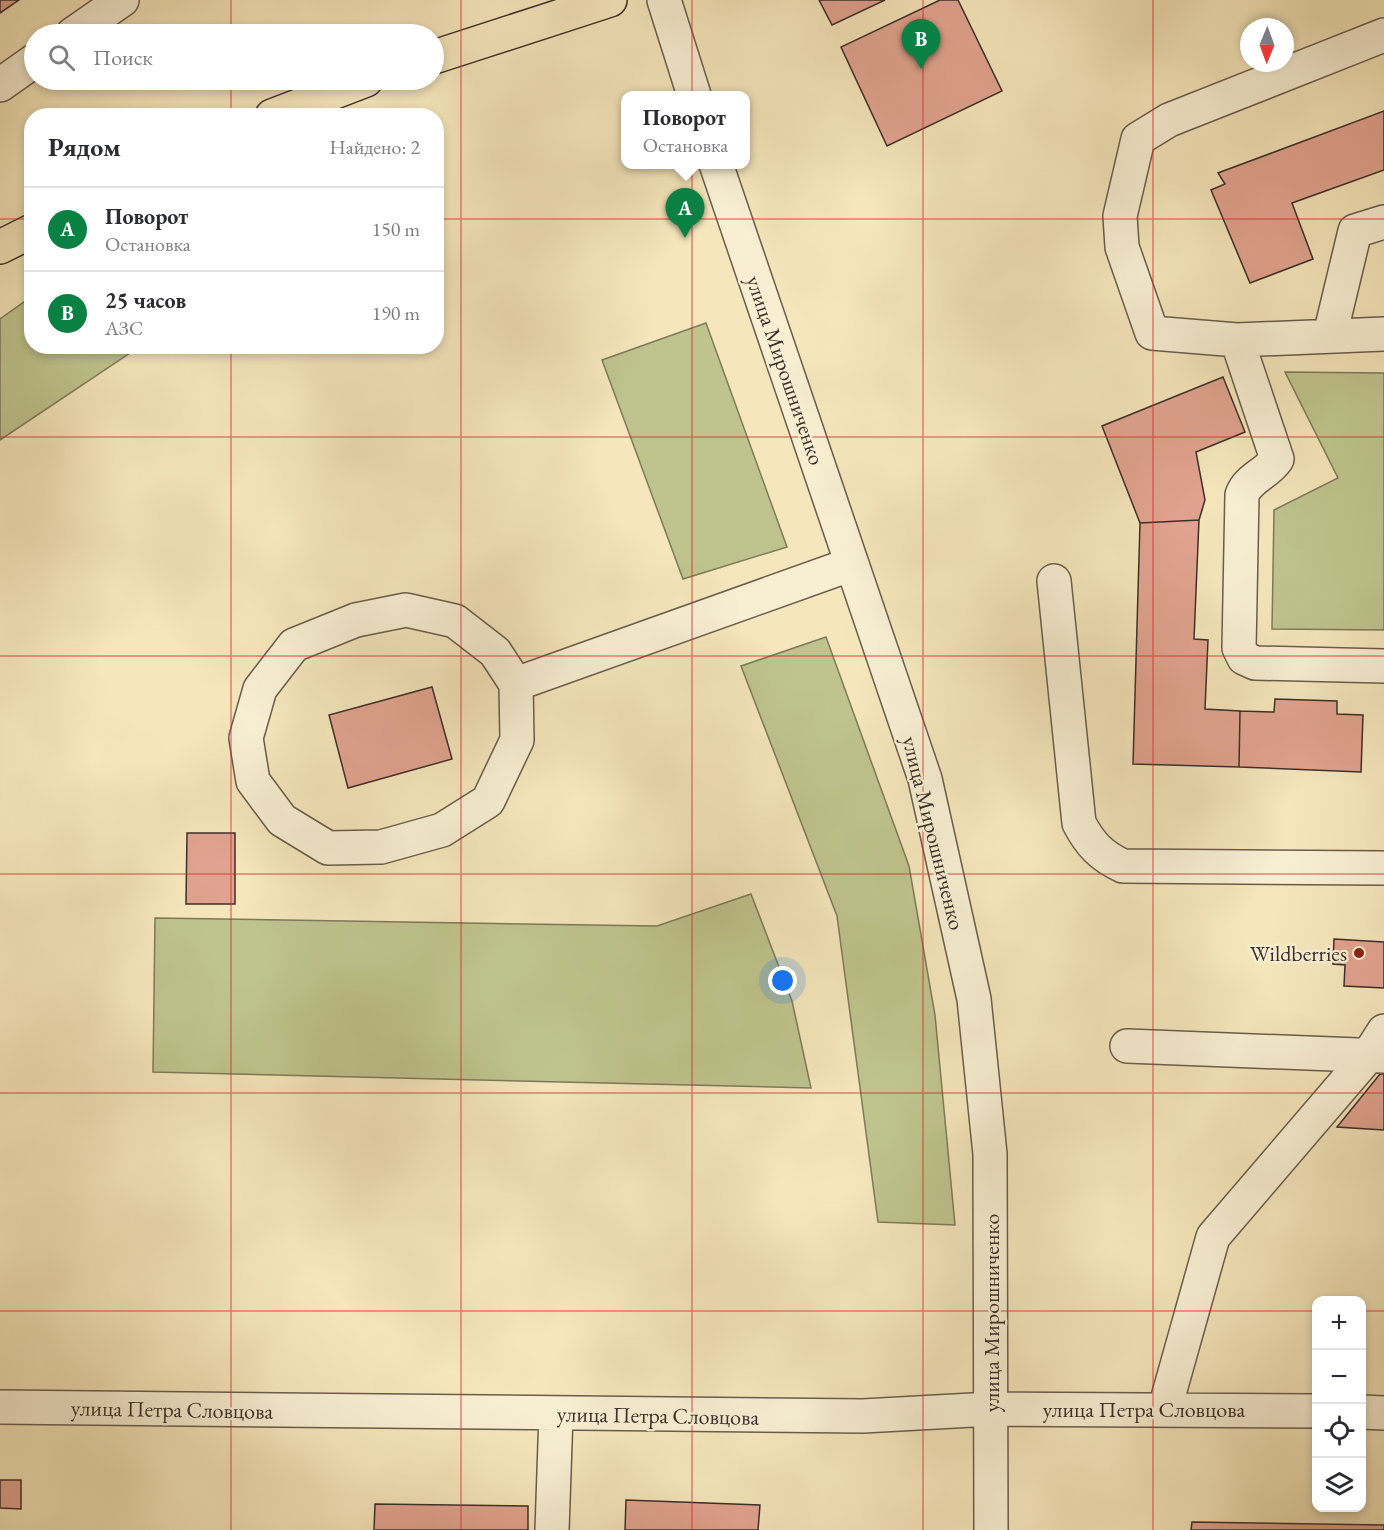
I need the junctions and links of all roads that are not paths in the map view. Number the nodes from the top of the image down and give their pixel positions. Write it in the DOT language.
graph roads {
  1 [pos="122,0"];
  2 [pos="610,0"];
  3 [pos="663,0"];
  4 [pos="87,24"];
  5 [pos="1384,35"];
  6 [pos="444,54"];
  7 [pos="24,68"];
  8 [pos="0,85"];
  9 [pos="340,90"];
  10 [pos="692,91"];
  11 [pos="293,108"];
  12 [pos="717,169"];
  13 [pos="1384,222"];
  14 [pos="24,235"];
  15 [pos="0,247"];
  16 [pos="1384,334"];
  17 [pos="1330,335"];
  18 [pos="1237,340"];
  19 [pos="852,564"];
  20 [pos="1054,581"];
  21 [pos="1384,666"];
  22 [pos="516,684"];
  23 [pos="1384,868"];
  24 [pos="1126,1046"];
  25 [pos="1379,1048"];
  26 [pos="0,1407"];
  27 [pos="1164,1408"];
  28 [pos="991,1409"];
  29 [pos="1312,1411"];
  30 [pos="1366,1412"];
  31 [pos="1384,1413"];
  32 [pos="556,1414"];
  33 [pos="552,1530"];
  34 [pos="991,1530"];
  1 -- 4 [label="street"];
  2 -- 6 [label="main road"];
  3 -- 10 [label="street"];
  5 -- 18 [label="street"];
  7 -- 8 [label="street"];
  9 -- 11 [label="main road"];
  12 -- 19 [label="street, улица Мирошниченко"];
  13 -- 17 [label="street"];
  14 -- 15 [label="main road"];
  16 -- 17 [label="street"];
  17 -- 18 [label="street"];
  18 -- 21 [label="street"];
  19 -- 22 [label="street"];
  19 -- 28 [label="street, улица Мирошниченко"];
  20 -- 23 [label="street"];
  22 -- 22 [label="street"];
  24 -- 25 [label="street"];
  25 -- 27 [label="street"];
  26 -- 32 [label="street, улица Петра Словцова"];
  27 -- 28 [label="street, улица Петра Словцова"];
  27 -- 29 [label="street, улица Петра Словцова"];
  28 -- 32 [label="street, улица Петра Словцова"];
  28 -- 34 [label="street, улица Мирошниченко"];
  30 -- 31 [label="street"];
  32 -- 33 [label="street"];
}
